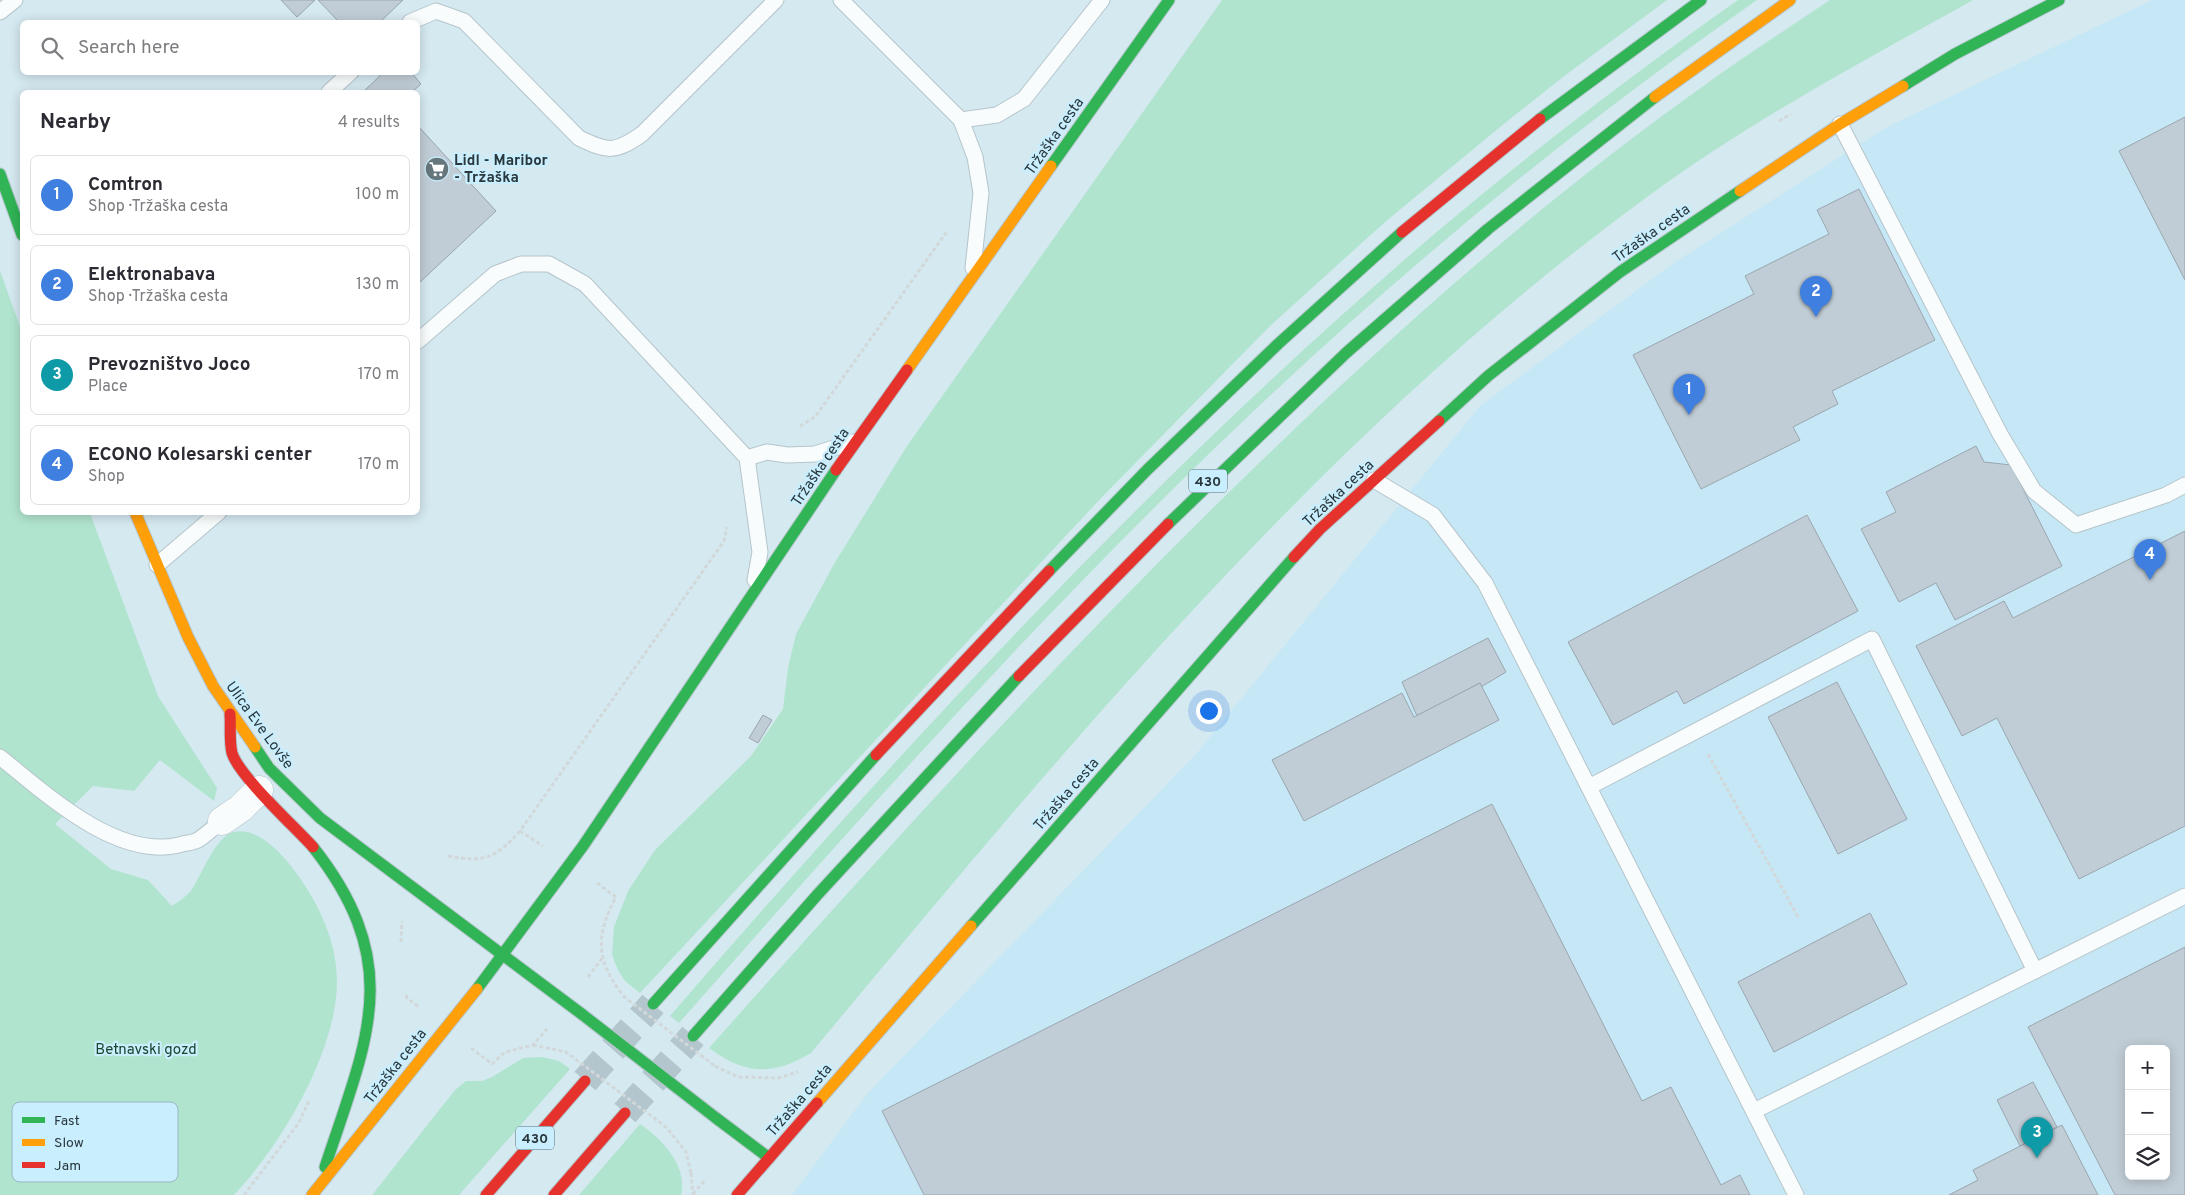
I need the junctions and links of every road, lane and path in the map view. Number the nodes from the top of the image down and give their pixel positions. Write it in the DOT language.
graph roads {
  1 [pos="15,0"];
  2 [pos="776,0"];
  3 [pos="841,0"];
  4 [pos="1102,0"];
  5 [pos="1169,0"];
  6 [pos="1701,0"];
  7 [pos="1790,0"];
  8 [pos="2058,0"];
  9 [pos="0,12"];
  10 [pos="415,20"];
  11 [pos="348,75"];
  12 [pos="331,90"];
  13 [pos="961,120"];
  14 [pos="1840,124"];
  15 [pos="0,174"];
  16 [pos="954,222"];
  17 [pos="20,229"];
  18 [pos="972,280"];
  19 [pos="420,339"];
  20 [pos="796,428"];
  21 [pos="856,441"];
  22 [pos="748,458"];
  23 [pos="1374,480"];
  24 [pos="2185,485"];
  25 [pos="136,515"];
  26 [pos="215,515"];
  27 [pos="728,522"];
  28 [pos="157,565"];
  29 [pos="754,590"];
  30 [pos="230,712"];
  31 [pos="1696,731"];
  32 [pos="0,757"];
  33 [pos="1589,787"];
  34 [pos="258,790"];
  35 [pos="222,821"];
  36 [pos="448,856"];
  37 [pos="2185,896"];
  38 [pos="616,897"];
  39 [pos="1798,917"];
  40 [pos="503,956"];
  41 [pos="2035,971"];
  42 [pos="653,1004"];
  43 [pos="693,1036"];
  44 [pos="492,1064"];
  45 [pos="716,1066"];
  46 [pos="585,1081"];
  47 [pos="313,1093"];
  48 [pos="1754,1112"];
  49 [pos="626,1113"];
  50 [pos="769,1158"];
  51 [pos="315,1191"];
  52 [pos="244,1195"];
  53 [pos="486,1195"];
  54 [pos="554,1195"];
  55 [pos="693,1195"];
  56 [pos="737,1195"];
  57 [pos="1796,1195"];
  1 -- 9 [label="lane"];
  2 -- 10 [label="lane"];
  3 -- 13 [label="lane"];
  4 -- 13 [label="lane"];
  5 -- 18 [label="main road, Tržaška cesta"];
  6 -- 42 [label="main road"];
  7 -- 43 [label="main road, 430"];
  8 -- 14 [label="main road, Tržaška cesta"];
  11 -- 12 [label="lane"];
  13 -- 18 [label="lane"];
  14 -- 23 [label="main road, Tržaška cesta"];
  14 -- 24 [label="lane"];
  15 -- 17 [label="main road"];
  16 -- 20 [label="path"];
  18 -- 21 [label="main road, Tržaška cesta"];
  19 -- 22 [label="lane"];
  21 -- 22 [label="lane"];
  21 -- 29 [label="main road, Tržaška cesta"];
  22 -- 29 [label="lane"];
  23 -- 33 [label="lane"];
  23 -- 50 [label="main road, Tržaška cesta"];
  25 -- 28 [label="main road, Ulica Eve Lovše"];
  26 -- 28 [label="lane"];
  27 -- 36 [label="path"];
  28 -- 30 [label="main road, Ulica Eve Lovše"];
  29 -- 40 [label="main road, Tržaška cesta"];
  30 -- 34 [label="main road"];
  30 -- 40 [label="main road, Ulica Eve Lovše"];
  31 -- 33 [label="lane"];
  31 -- 39 [label="path"];
  31 -- 41 [label="lane"];
  32 -- 35 [label="lane"];
  33 -- 48 [label="lane"];
  34 -- 35 [label="street"];
  34 -- 51 [label="main road"];
  37 -- 41 [label="lane"];
  38 -- 45 [label="path, bridge"];
  40 -- 50 [label="main road, Tržaška cesta, bridge"];
  40 -- 51 [label="main road, Tržaška cesta"];
  41 -- 48 [label="lane"];
  44 -- 55 [label="path, bridge"];
  46 -- 53 [label="main road, 430"];
  47 -- 52 [label="path"];
  48 -- 57 [label="lane"];
  49 -- 54 [label="main road"];
  50 -- 56 [label="main road, Tržaška cesta"];
}
